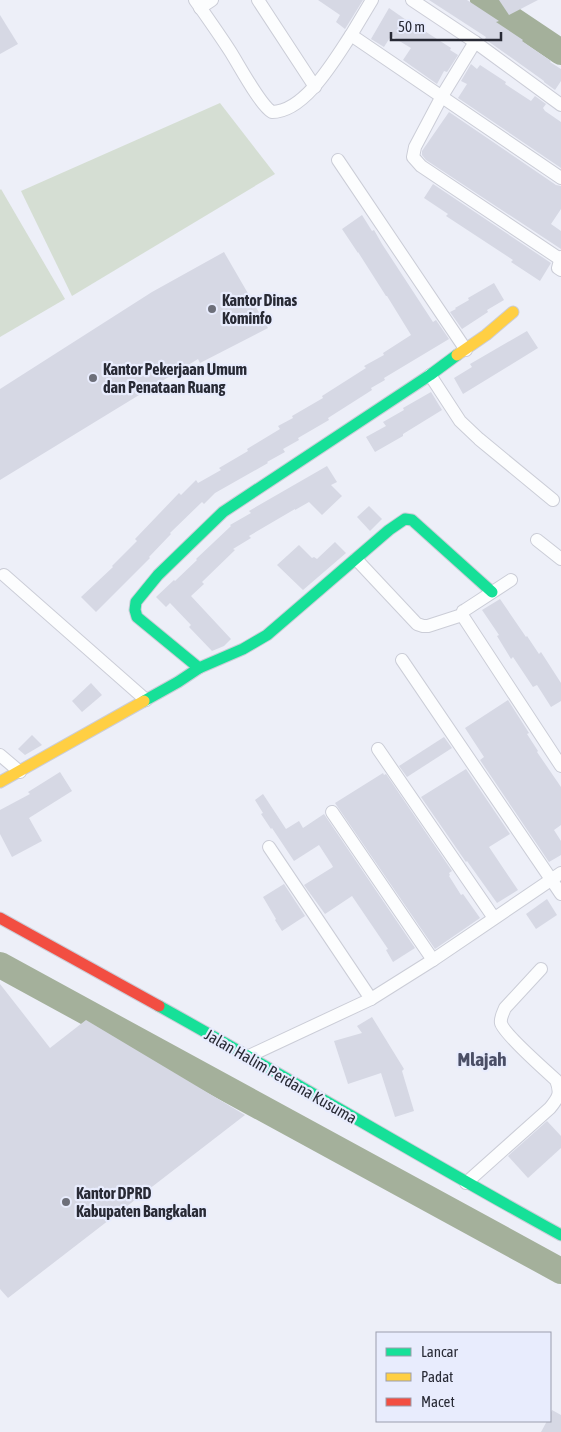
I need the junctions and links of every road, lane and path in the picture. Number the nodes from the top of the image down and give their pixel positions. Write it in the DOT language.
graph roads {
  1 [pos="212,0"];
  2 [pos="258,0"];
  3 [pos="372,0"];
  4 [pos="412,0"];
  5 [pos="198,4"];
  6 [pos="351,35"];
  7 [pos="474,42"];
  8 [pos="315,87"];
  9 [pos="442,96"];
  10 [pos="561,105"];
  11 [pos="338,160"];
  12 [pos="561,178"];
  13 [pos="561,262"];
  14 [pos="513,312"];
  15 [pos="466,350"];
  16 [pos="430,375"];
  17 [pos="553,500"];
  18 [pos="537,540"];
  19 [pos="356,559"];
  20 [pos="561,559"];
  21 [pos="4,576"];
  22 [pos="511,580"];
  23 [pos="492,592"];
  24 [pos="462,615"];
  25 [pos="402,660"];
  26 [pos="199,668"];
  27 [pos="146,700"];
  28 [pos="378,749"];
  29 [pos="0,754"];
  30 [pos="561,766"];
  31 [pos="20,772"];
  32 [pos="0,782"];
  33 [pos="332,812"];
  34 [pos="268,847"];
  35 [pos="556,876"];
  36 [pos="561,894"];
  37 [pos="0,918"];
  38 [pos="494,918"];
  39 [pos="433,960"];
  40 [pos="541,969"];
  41 [pos="371,999"];
  42 [pos="249,1056"];
  43 [pos="466,1183"];
  44 [pos="561,1234"];
  1 -- 5 [label="street"];
  2 -- 8 [label="street"];
  3 -- 6 [label="street"];
  4 -- 7 [label="street"];
  5 -- 8 [label="street"];
  6 -- 8 [label="street"];
  6 -- 9 [label="street"];
  7 -- 9 [label="street"];
  7 -- 10 [label="street"];
  9 -- 12 [label="street"];
  9 -- 13 [label="street"];
  11 -- 15 [label="street"];
  14 -- 15 [label="main road"];
  15 -- 16 [label="main road"];
  16 -- 17 [label="street"];
  16 -- 26 [label="main road"];
  18 -- 20 [label="street"];
  19 -- 23 [label="main road"];
  19 -- 24 [label="street"];
  19 -- 26 [label="main road"];
  21 -- 27 [label="street"];
  22 -- 23 [label="street"];
  23 -- 24 [label="street"];
  24 -- 30 [label="street"];
  25 -- 35 [label="street"];
  26 -- 27 [label="main road"];
  27 -- 31 [label="main road"];
  28 -- 38 [label="street"];
  29 -- 31 [label="street"];
  31 -- 32 [label="main road"];
  33 -- 39 [label="street"];
  34 -- 41 [label="street"];
  35 -- 36 [label="street"];
  35 -- 38 [label="street"];
  37 -- 42 [label="main road, Jalan Halim Perdana Kusuma"];
  38 -- 39 [label="street"];
  39 -- 41 [label="street"];
  40 -- 43 [label="street"];
  41 -- 42 [label="street"];
  42 -- 43 [label="main road, Jalan Halim Perdana Kusuma"];
  43 -- 44 [label="main road, Jalan Halim Perdana Kusuma"];
}
